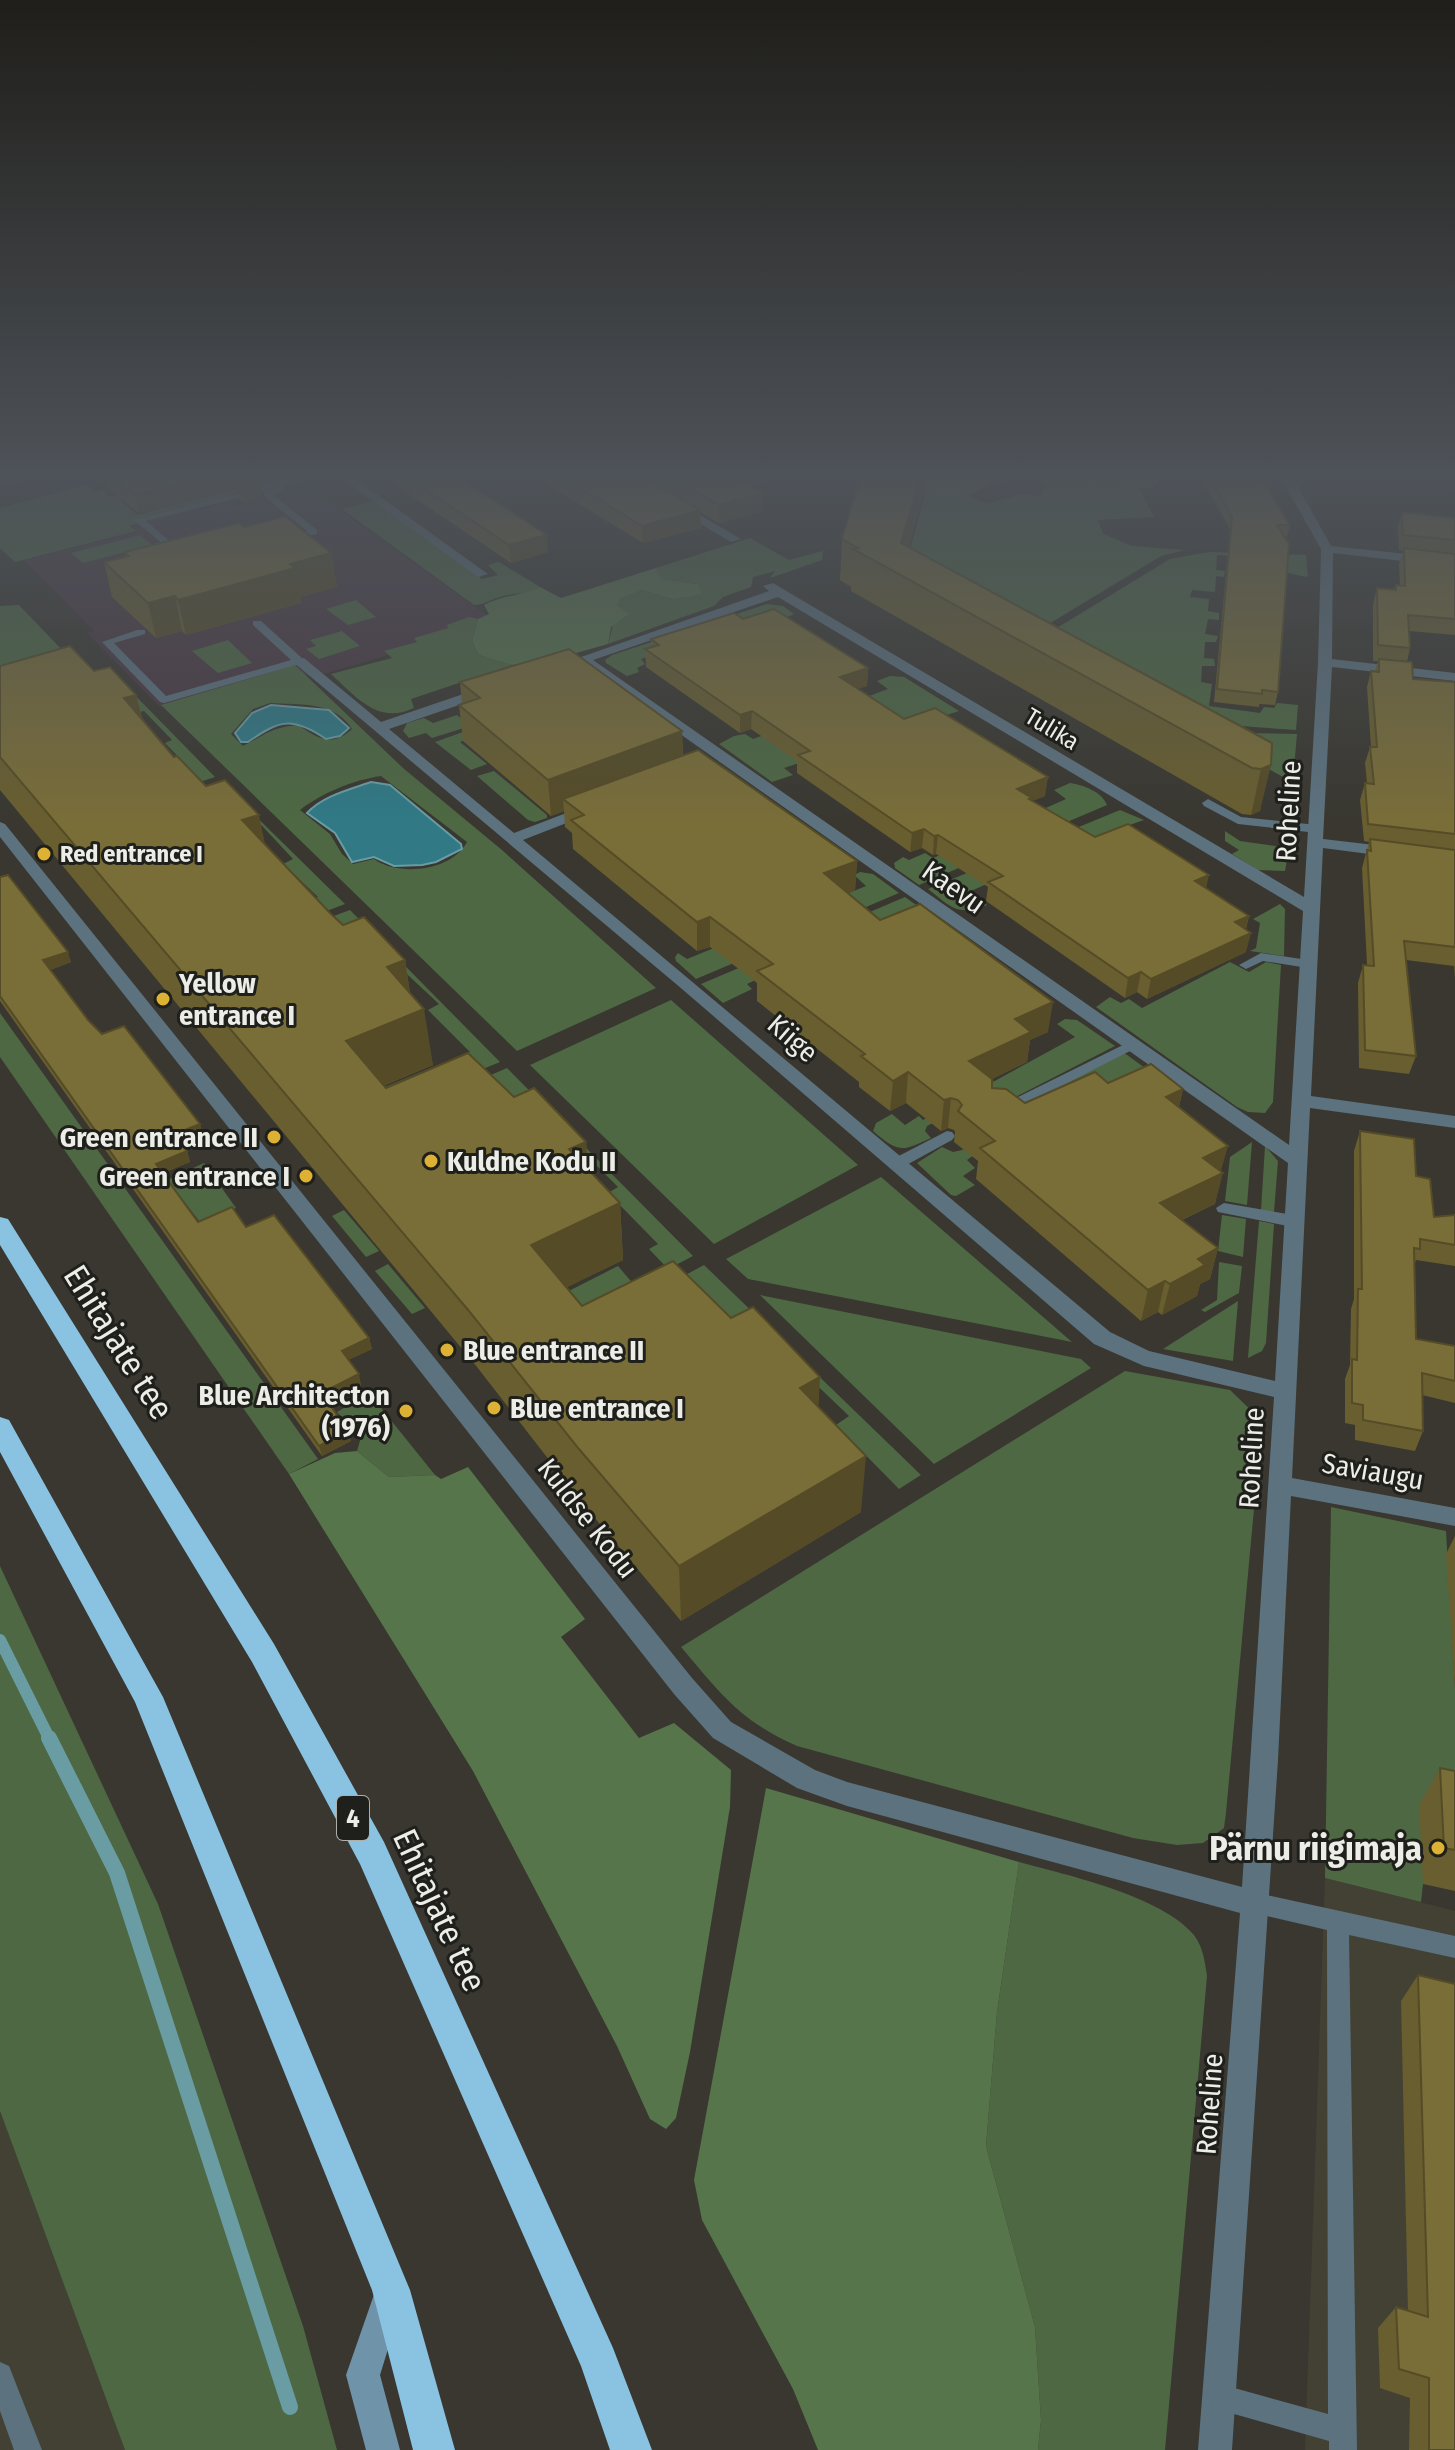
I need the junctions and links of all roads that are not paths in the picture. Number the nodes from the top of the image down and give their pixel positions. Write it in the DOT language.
graph roads {
  1 [pos="766,592"];
  2 [pos="781,592"];
  3 [pos="1326,592"];
  4 [pos="257,623"];
  5 [pos="141,632"];
  6 [pos="583,659"];
  7 [pos="299,661"];
  8 [pos="1325,662"];
  9 [pos="555,668"];
  10 [pos="1455,677"];
  11 [pos="500,687"];
  12 [pos="380,727"];
  13 [pos="726,759"];
  14 [pos="701,768"];
  15 [pos="608,803"];
  16 [pos="1208,803"];
  17 [pos="0,827"];
  18 [pos="1317,836"];
  19 [pos="512,839"];
  20 [pos="1408,854"];
  21 [pos="1312,909"];
  22 [pos="1308,964"];
  23 [pos="1246,965"];
  24 [pos="1133,1044"];
  25 [pos="1299,1100"];
  26 [pos="995,1114"];
  27 [pos="1455,1122"];
  28 [pos="947,1136"];
  29 [pos="1296,1159"];
  30 [pos="896,1164"];
  31 [pos="1224,1208"];
  32 [pos="1293,1221"];
  33 [pos="0,1225"];
  34 [pos="1284,1391"];
  35 [pos="0,1427"];
  36 [pos="1279,1485"];
  37 [pos="1455,1517"];
  38 [pos="1253,1903"];
  39 [pos="1338,1923"];
  40 [pos="1455,1947"];
  41 [pos="391,2290"];
  42 [pos="0,2375"];
  43 [pos="1220,2397"];
  44 [pos="1342,2440"];
  45 [pos="28,2450"];
  46 [pos="383,2450"];
  47 [pos="434,2450"];
  48 [pos="631,2450"];
  49 [pos="1215,2450"];
  1 -- 6 [label="street, Tulika"];
  2 -- 21 [label="street, Tulika"];
  3 -- 8 [label="street, Roheline"];
  4 -- 7 [label="lane"];
  5 -- 7 [label="lane"];
  6 -- 9 [label="street"];
  6 -- 13 [label="street, Kaevu"];
  7 -- 12 [label="street, Kiige"];
  8 -- 10 [label="street"];
  8 -- 18 [label="street, Roheline"];
  11 -- 12 [label="street"];
  12 -- 19 [label="street, Kiige"];
  13 -- 14 [label="street"];
  13 -- 24 [label="street, Kaevu"];
  15 -- 19 [label="street"];
  16 -- 18 [label="lane"];
  17 -- 38 [label="street, Kuldse Kodu"];
  18 -- 20 [label="street"];
  18 -- 21 [label="street, Roheline"];
  19 -- 30 [label="street, Kiige"];
  21 -- 22 [label="street, Roheline"];
  22 -- 23 [label="lane"];
  22 -- 25 [label="street, Roheline"];
  24 -- 26 [label="lane"];
  24 -- 29 [label="street, Kaevu"];
  25 -- 27 [label="street"];
  25 -- 29 [label="street, Roheline"];
  28 -- 30 [label="lane"];
  29 -- 32 [label="street, Roheline"];
  30 -- 34 [label="street, Kiige"];
  31 -- 32 [label="lane"];
  32 -- 34 [label="street, Roheline"];
  33 -- 48 [label="highway, Ehitajate tee / 4"];
  34 -- 36 [label="street, Roheline"];
  35 -- 41 [label="highway"];
  36 -- 37 [label="street, Saviaugu"];
  36 -- 38 [label="street, Roheline"];
  38 -- 39 [label="lane"];
  38 -- 43 [label="street, Roheline"];
  39 -- 40 [label="lane"];
  39 -- 44 [label="lane"];
  41 -- 46 [label="street"];
  41 -- 47 [label="highway"];
  42 -- 45 [label="lane"];
  43 -- 44 [label="lane"];
  43 -- 49 [label="street, Roheline"];
}
